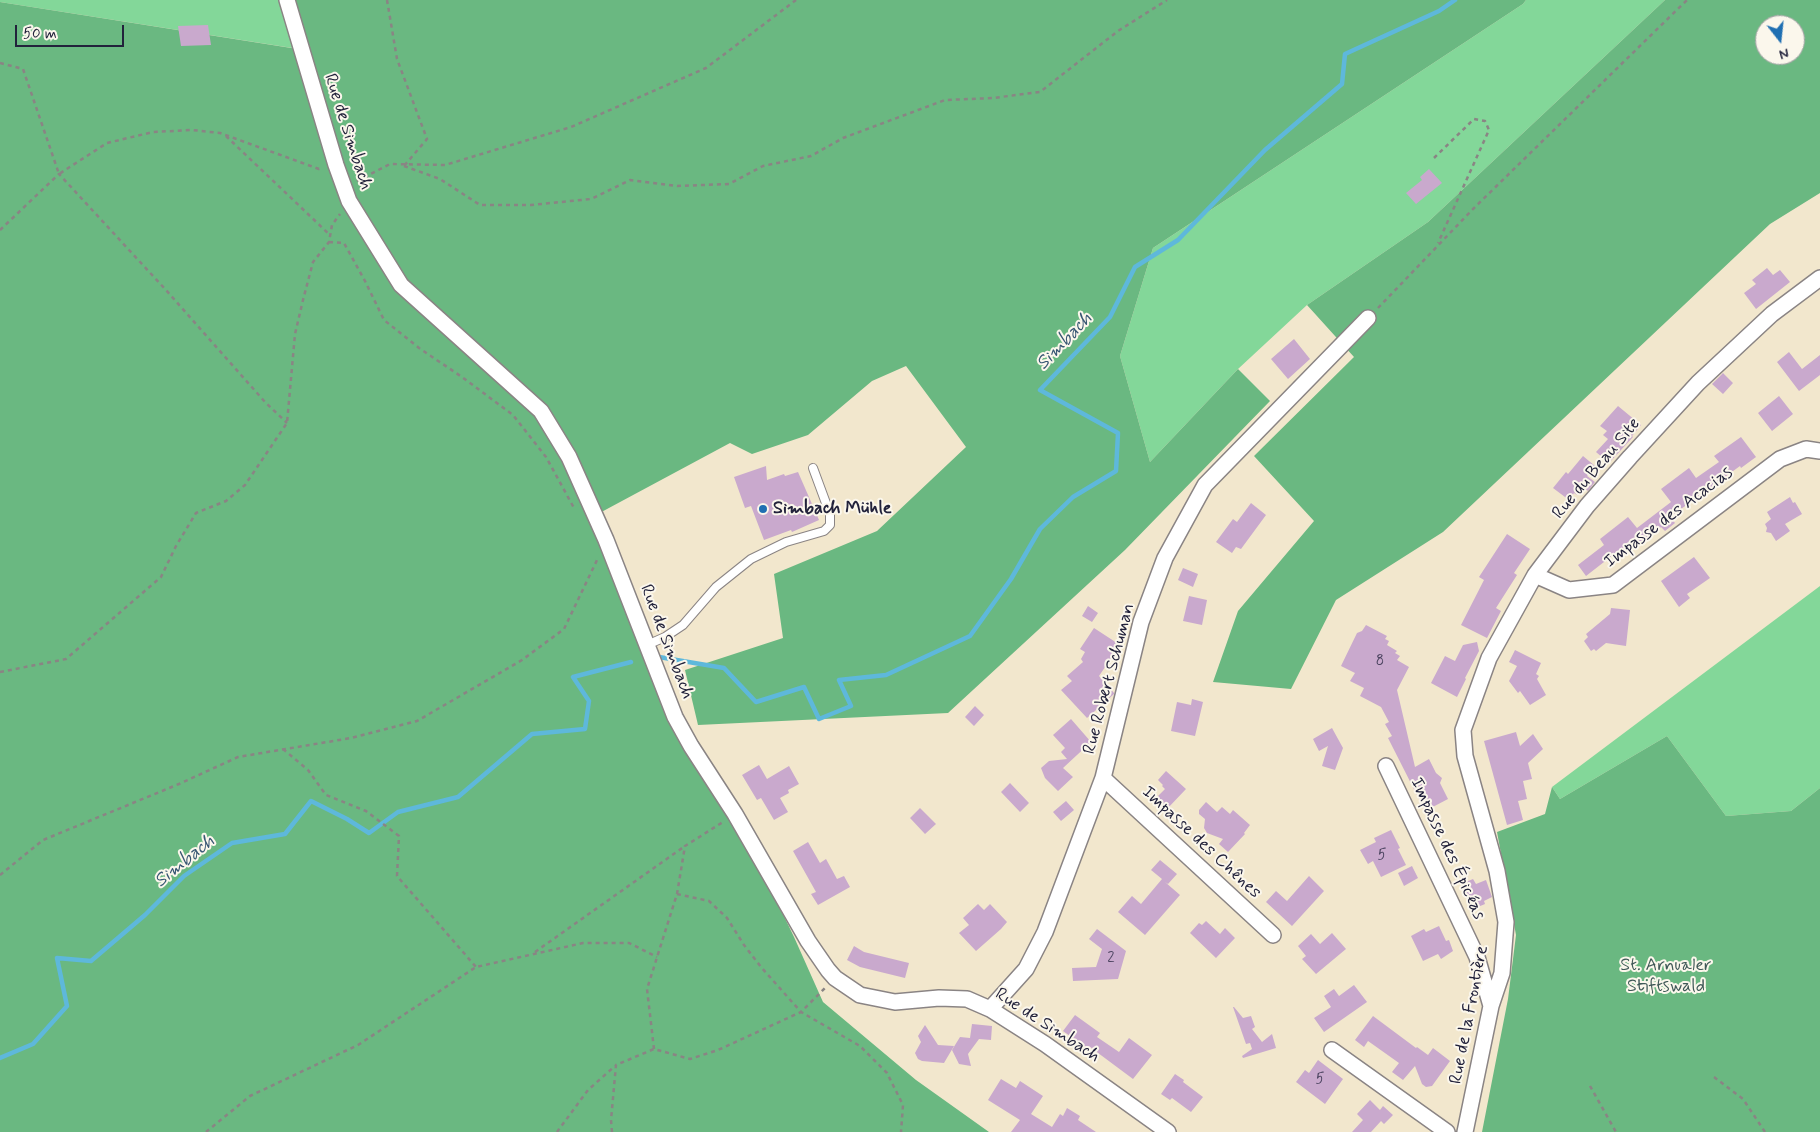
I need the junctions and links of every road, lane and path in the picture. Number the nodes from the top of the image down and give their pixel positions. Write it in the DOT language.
graph roads {
  1 [pos="288,0"];
  2 [pos="387,0"];
  3 [pos="796,0"];
  4 [pos="1167,0"];
  5 [pos="1687,0"];
  6 [pos="0,63"];
  7 [pos="225,135"];
  8 [pos="1434,158"];
  9 [pos="336,165"];
  10 [pos="404,166"];
  11 [pos="59,174"];
  12 [pos="343,186"];
  13 [pos="349,201"];
  14 [pos="0,230"];
  15 [pos="331,236"];
  16 [pos="330,242"];
  17 [pos="1436,247"];
  18 [pos="1820,278"];
  19 [pos="1368,318"];
  20 [pos="288,423"];
  21 [pos="1820,452"];
  22 [pos="813,468"];
  23 [pos="577,514"];
  24 [pos="606,540"];
  25 [pos="1535,575"];
  26 [pos="647,645"];
  27 [pos="0,672"];
  28 [pos="1463,730"];
  29 [pos="283,749"];
  30 [pos="1386,766"];
  31 [pos="1103,778"];
  32 [pos="735,814"];
  33 [pos="685,846"];
  34 [pos="0,874"];
  35 [pos="677,894"];
  36 [pos="1273,935"];
  37 [pos="533,953"];
  38 [pos="657,957"];
  39 [pos="476,967"];
  40 [pos="835,978"];
  41 [pos="1491,1006"];
  42 [pos="990,1009"];
  43 [pos="801,1012"];
  44 [pos="654,1049"];
  45 [pos="1332,1050"];
  46 [pos="616,1065"];
  47 [pos="1714,1077"];
  48 [pos="1590,1086"];
  49 [pos="206,1132"];
  50 [pos="557,1132"];
  51 [pos="612,1132"];
  52 [pos="901,1132"];
  53 [pos="1168,1132"];
  54 [pos="1447,1132"];
  55 [pos="1465,1132"];
  56 [pos="1616,1132"];
  57 [pos="1765,1132"];
  1 -- 9 [label="street, Rue de Simbach"];
  2 -- 10 [label="path"];
  3 -- 10 [label="path"];
  4 -- 10 [label="path"];
  5 -- 17 [label="path"];
  6 -- 11 [label="path"];
  7 -- 9 [label="path"];
  7 -- 11 [label="path"];
  7 -- 15 [label="path"];
  8 -- 17 [label="path"];
  9 -- 12 [label="street, Rue de Simbach"];
  10 -- 12 [label="path"];
  11 -- 14 [label="path"];
  11 -- 20 [label="path"];
  12 -- 13 [label="street, Rue de Simbach"];
  13 -- 15 [label="path"];
  13 -- 24 [label="street, Rue de Simbach"];
  15 -- 16 [label="path"];
  16 -- 20 [label="path"];
  16 -- 23 [label="path"];
  17 -- 19 [label="path"];
  18 -- 25 [label="street, Rue du Beau Site"];
  19 -- 31 [label="street, Rue Robert Schuman"];
  20 -- 27 [label="path"];
  21 -- 25 [label="street, Impasse des Acacias"];
  22 -- 26 [label="lane"];
  24 -- 26 [label="street, Rue de Simbach"];
  24 -- 29 [label="path"];
  25 -- 28 [label="street, Rue du Beau Site"];
  26 -- 32 [label="street, Rue de Simbach"];
  28 -- 41 [label="street, Rue de la Frontière"];
  29 -- 34 [label="path"];
  29 -- 39 [label="path"];
  30 -- 41 [label="street, Impasse des Épicéas"];
  31 -- 36 [label="street, Impasse des Chênes"];
  31 -- 42 [label="street, Rue Robert Schuman"];
  32 -- 33 [label="path"];
  32 -- 40 [label="street, Rue de Simbach"];
  33 -- 35 [label="path"];
  33 -- 37 [label="path"];
  35 -- 38 [label="path"];
  35 -- 43 [label="path"];
  37 -- 38 [label="path"];
  37 -- 39 [label="path"];
  38 -- 44 [label="path"];
  39 -- 49 [label="path"];
  40 -- 42 [label="street, Rue de Simbach"];
  40 -- 43 [label="path"];
  41 -- 55 [label="street, Rue de la Frontière"];
  42 -- 53 [label="street, Rue de Simbach"];
  43 -- 44 [label="path"];
  43 -- 52 [label="path"];
  44 -- 46 [label="path"];
  45 -- 54 [label="street"];
  46 -- 50 [label="path"];
  46 -- 51 [label="path"];
  47 -- 57 [label="path"];
  48 -- 56 [label="path"];
}
